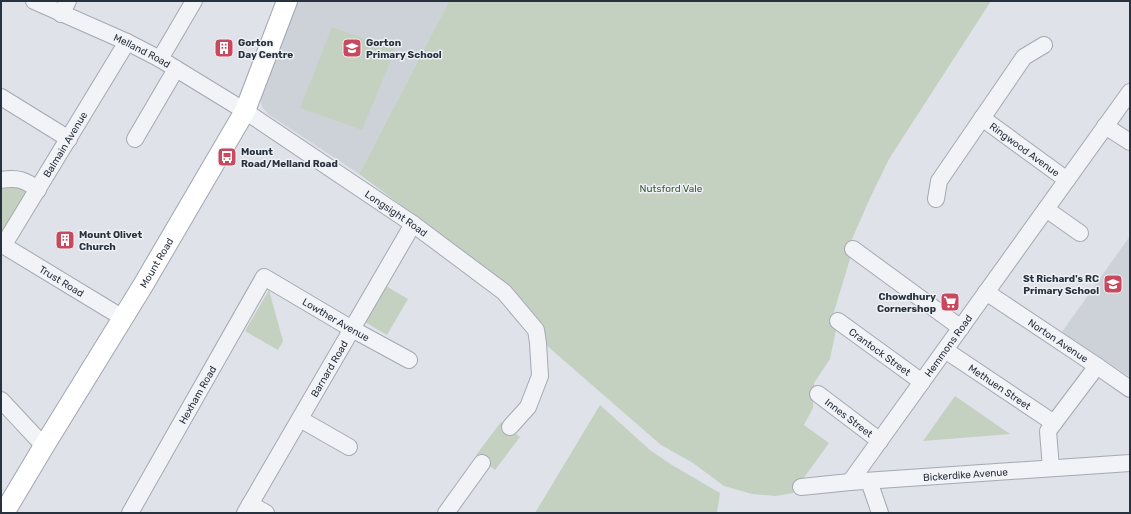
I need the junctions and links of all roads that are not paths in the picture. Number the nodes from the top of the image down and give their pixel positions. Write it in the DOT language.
graph roads {
  1 [pos="34,1"];
  2 [pos="194,1"];
  3 [pos="287,1"];
  4 [pos="64,7"];
  5 [pos="127,42"];
  6 [pos="1044,45"];
  7 [pos="160,60"];
  8 [pos="176,70"];
  9 [pos="1130,92"];
  10 [pos="1,97"];
  11 [pos="245,111"];
  12 [pos="982,118"];
  13 [pos="1105,126"];
  14 [pos="69,139"];
  15 [pos="136,139"];
  16 [pos="1130,142"];
  17 [pos="1,180"];
  18 [pos="1067,180"];
  19 [pos="38,190"];
  20 [pos="936,199"];
  21 [pos="1046,209"];
  22 [pos="413,224"];
  23 [pos="1080,233"];
  24 [pos="2,245"];
  25 [pos="853,249"];
  26 [pos="264,277"];
  27 [pos="986,292"];
  28 [pos="123,318"];
  29 [pos="838,321"];
  30 [pos="961,328"];
  31 [pos="352,329"];
  32 [pos="945,350"];
  33 [pos="409,360"];
  34 [pos="1097,366"];
  35 [pos="922,382"];
  36 [pos="1130,389"];
  37 [pos="818,394"];
  38 [pos="1,400"];
  39 [pos="300,419"];
  40 [pos="1054,423"];
  41 [pos="510,427"];
  42 [pos="880,441"];
  43 [pos="44,446"];
  44 [pos="349,447"];
  45 [pos="482,463"];
  46 [pos="1130,463"];
  47 [pos="1051,468"];
  48 [pos="869,481"];
  49 [pos="850,482"];
  50 [pos="801,487"];
  51 [pos="248,509"];
  52 [pos="4,513"];
  53 [pos="130,513"];
  54 [pos="266,513"];
  55 [pos="446,513"];
  56 [pos="880,513"];
  1 -- 4 [label="street, Melland Road"];
  2 -- 7 [label="street"];
  3 -- 11 [label="main road, Mount Road"];
  4 -- 5 [label="street, Melland Road"];
  5 -- 7 [label="street, Melland Road"];
  5 -- 14 [label="street, Balmain Avenue"];
  6 -- 12 [label="street, Ringwood Avenue"];
  7 -- 8 [label="street, Melland Road"];
  8 -- 11 [label="street, Melland Road"];
  8 -- 15 [label="street"];
  9 -- 13 [label="street, Hemmons Road"];
  10 -- 14 [label="street"];
  11 -- 22 [label="street, Longsight Road"];
  11 -- 28 [label="main road, Mount Road"];
  12 -- 18 [label="street, Ringwood Avenue"];
  12 -- 20 [label="street, Ringwood Avenue"];
  13 -- 16 [label="street"];
  13 -- 18 [label="street, Hemmons Road"];
  14 -- 19 [label="street, Balmain Avenue"];
  17 -- 19 [label="street"];
  18 -- 21 [label="street, Hemmons Road"];
  19 -- 24 [label="street, Balmain Avenue"];
  21 -- 23 [label="street"];
  21 -- 27 [label="street, Hemmons Road"];
  22 -- 31 [label="street, Barnard Road"];
  22 -- 41 [label="street, Longsight Road"];
  24 -- 28 [label="street, Trust Road"];
  25 -- 30 [label="street"];
  26 -- 31 [label="street, Lowther Avenue"];
  26 -- 53 [label="street, Hexham Road"];
  27 -- 30 [label="street, Hemmons Road"];
  27 -- 34 [label="street, Norton Avenue"];
  28 -- 43 [label="main road, Mount Road"];
  29 -- 35 [label="street, Crantock Street"];
  30 -- 32 [label="street, Hemmons Road"];
  31 -- 33 [label="street, Lowther Avenue"];
  31 -- 39 [label="street, Barnard Road"];
  32 -- 35 [label="street, Hemmons Road"];
  32 -- 40 [label="street, Methuen Street"];
  34 -- 36 [label="street, Norton Avenue"];
  34 -- 40 [label="street"];
  35 -- 42 [label="street, Hemmons Road"];
  37 -- 42 [label="street, Innes Street"];
  38 -- 43 [label="street"];
  39 -- 44 [label="street"];
  39 -- 51 [label="street, Barnard Road"];
  40 -- 47 [label="street"];
  42 -- 49 [label="street, Hemmons Road"];
  43 -- 52 [label="main road, Mount Road"];
  45 -- 55 [label="street"];
  46 -- 47 [label="street, Bickerdike Avenue"];
  47 -- 48 [label="street, Bickerdike Avenue"];
  48 -- 49 [label="street, Bickerdike Avenue"];
  48 -- 56 [label="street"];
  49 -- 50 [label="street, Bickerdike Avenue"];
  51 -- 54 [label="street"];
}
